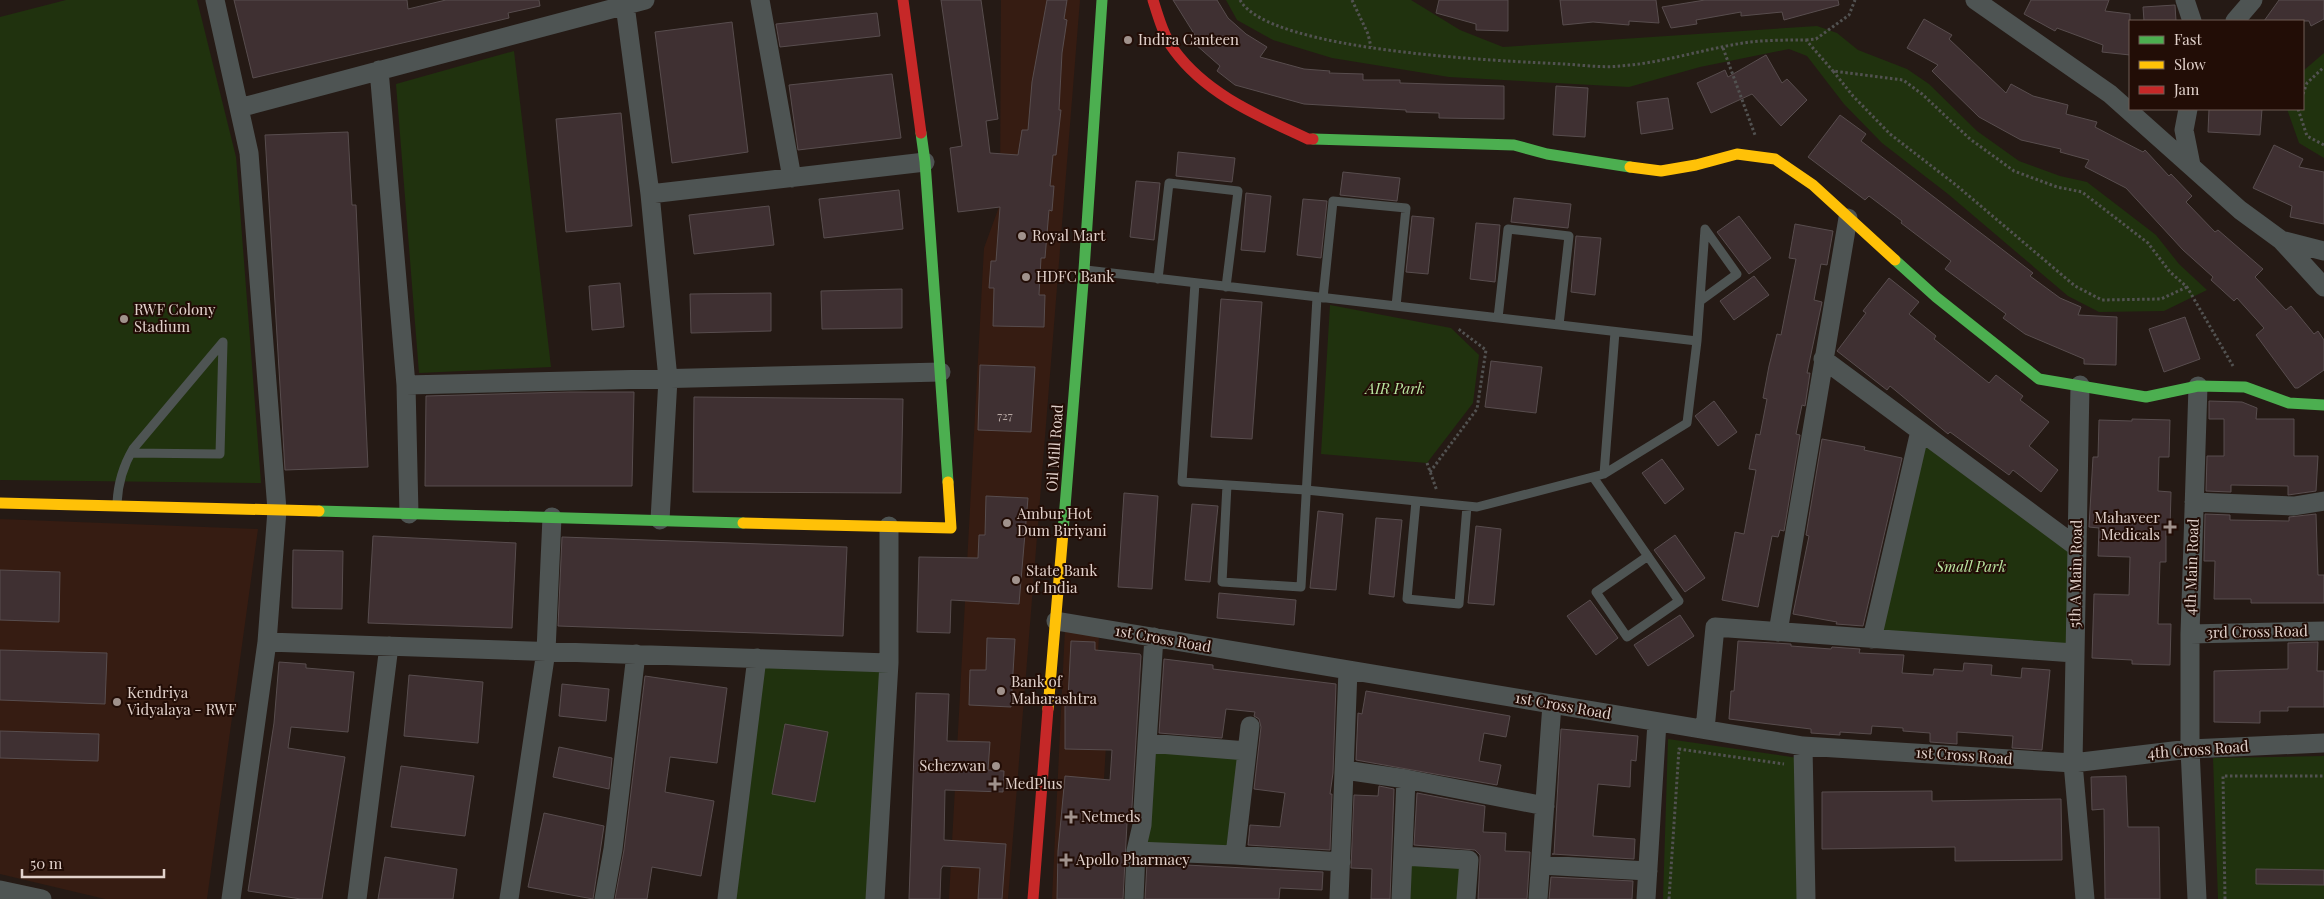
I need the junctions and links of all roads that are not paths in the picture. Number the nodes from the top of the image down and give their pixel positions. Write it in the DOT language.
graph roads {
  1 [pos="215,0"];
  2 [pos="646,0"];
  3 [pos="760,0"];
  4 [pos="903,0"];
  5 [pos="1102,0"];
  6 [pos="1153,0"];
  7 [pos="1975,0"];
  8 [pos="2185,0"];
  9 [pos="2253,0"];
  10 [pos="625,5"];
  11 [pos="2192,20"];
  12 [pos="2236,20"];
  13 [pos="379,70"];
  14 [pos="2110,94"];
  15 [pos="2129,94"];
  16 [pos="239,108"];
  17 [pos="2188,110"];
  18 [pos="925,162"];
  19 [pos="2191,165"];
  20 [pos="792,178"];
  21 [pos="650,194"];
  22 [pos="1848,218"];
  23 [pos="2280,240"];
  24 [pos="2324,251"];
  25 [pos="1084,270"];
  26 [pos="1158,279"];
  27 [pos="1195,283"];
  28 [pos="1226,287"];
  29 [pos="2324,287"];
  30 [pos="1320,297"];
  31 [pos="1700,301"];
  32 [pos="1396,306"];
  33 [pos="1498,318"];
  34 [pos="1559,325"];
  35 [pos="1615,332"];
  36 [pos="1697,341"];
  37 [pos="1823,359"];
  38 [pos="941,372"];
  39 [pos="668,379"];
  40 [pos="406,385"];
  41 [pos="2080,385"];
  42 [pos="2198,386"];
  43 [pos="2323,409"];
  44 [pos="1920,431"];
  45 [pos="131,453"];
  46 [pos="1604,474"];
  47 [pos="1593,477"];
  48 [pos="1228,484"];
  49 [pos="1306,490"];
  50 [pos="1416,501"];
  51 [pos="2324,501"];
  52 [pos="2194,502"];
  53 [pos="0,503"];
  54 [pos="116,506"];
  55 [pos="1467,506"];
  56 [pos="276,510"];
  57 [pos="409,514"];
  58 [pos="552,517"];
  59 [pos="660,520"];
  60 [pos="889,526"];
  61 [pos="2076,547"];
  62 [pos="1648,556"];
  63 [pos="1056,621"];
  64 [pos="2324,631"];
  65 [pos="1778,632"];
  66 [pos="2190,634"];
  67 [pos="1154,637"];
  68 [pos="1872,639"];
  69 [pos="267,642"];
  70 [pos="389,646"];
  71 [pos="546,651"];
  72 [pos="2074,653"];
  73 [pos="636,654"];
  74 [pos="757,658"];
  75 [pos="889,663"];
  76 [pos="1348,670"];
  77 [pos="1552,704"];
  78 [pos="1657,722"];
  79 [pos="1250,726"];
  80 [pos="1704,729"];
  81 [pos="1147,743"];
  82 [pos="2324,743"];
  83 [pos="1803,746"];
  84 [pos="2190,749"];
  85 [pos="1247,751"];
  86 [pos="2073,763"];
  87 [pos="1345,770"];
  88 [pos="1406,779"];
  89 [pos="1545,806"];
  90 [pos="1136,851"];
  91 [pos="1235,855"];
  92 [pos="1403,856"];
  93 [pos="1340,862"];
  94 [pos="1541,865"];
  95 [pos="1648,871"];
  96 [pos="0,890"];
  97 [pos="42,899"];
  98 [pos="231,899"];
  99 [pos="357,899"];
  100 [pos="509,899"];
  101 [pos="604,899"];
  102 [pos="727,899"];
  103 [pos="875,899"];
  104 [pos="1033,899"];
  105 [pos="1134,899"];
  106 [pos="1339,899"];
  107 [pos="1401,899"];
  108 [pos="1466,899"];
  109 [pos="1538,899"];
  110 [pos="1646,899"];
  111 [pos="1806,899"];
  112 [pos="2085,899"];
  113 [pos="2197,899"];
  1 -- 16 [label="street"];
  2 -- 10 [label="street"];
  3 -- 20 [label="street"];
  4 -- 18 [label="street"];
  5 -- 25 [label="street, Oil Mill Road"];
  6 -- 22 [label="street"];
  7 -- 14 [label="street"];
  8 -- 11 [label="street"];
  9 -- 12 [label="street"];
  10 -- 13 [label="street"];
  10 -- 21 [label="street"];
  13 -- 16 [label="street"];
  13 -- 40 [label="street"];
  14 -- 15 [label="street"];
  14 -- 19 [label="street"];
  16 -- 56 [label="street"];
  17 -- 19 [label="street"];
  18 -- 20 [label="street"];
  18 -- 38 [label="street"];
  19 -- 23 [label="street"];
  20 -- 21 [label="street"];
  21 -- 39 [label="street"];
  22 -- 37 [label="street"];
  22 -- 41 [label="street"];
  23 -- 24 [label="street"];
  23 -- 29 [label="street"];
  25 -- 26 [label="lane"];
  25 -- 63 [label="street, Oil Mill Road"];
  26 -- 27 [label="lane"];
  26 -- 28 [label="lane"];
  27 -- 28 [label="lane"];
  27 -- 48 [label="lane"];
  28 -- 30 [label="lane"];
  30 -- 32 [label="lane"];
  30 -- 32 [label="lane"];
  30 -- 49 [label="lane"];
  31 -- 31 [label="lane"];
  31 -- 36 [label="lane"];
  32 -- 33 [label="lane"];
  33 -- 34 [label="lane"];
  33 -- 34 [label="lane"];
  34 -- 35 [label="lane"];
  35 -- 36 [label="lane"];
  35 -- 46 [label="lane"];
  36 -- 46 [label="lane"];
  37 -- 44 [label="street"];
  37 -- 65 [label="street"];
  38 -- 39 [label="street"];
  38 -- 60 [label="street"];
  39 -- 40 [label="street"];
  39 -- 59 [label="street"];
  40 -- 57 [label="street"];
  41 -- 42 [label="street"];
  41 -- 61 [label="street, 5th A Main Road"];
  42 -- 43 [label="street"];
  42 -- 52 [label="street, 4th Main Road"];
  44 -- 61 [label="street"];
  44 -- 68 [label="street"];
  45 -- 45 [label="lane"];
  45 -- 54 [label="lane"];
  46 -- 47 [label="lane"];
  47 -- 55 [label="lane"];
  47 -- 62 [label="lane"];
  48 -- 49 [label="lane"];
  48 -- 49 [label="lane"];
  49 -- 50 [label="lane"];
  50 -- 55 [label="lane"];
  50 -- 55 [label="lane"];
  51 -- 52 [label="street"];
  52 -- 66 [label="street, 4th Main Road"];
  53 -- 54 [label="street"];
  54 -- 56 [label="street"];
  56 -- 57 [label="street"];
  56 -- 69 [label="street"];
  57 -- 58 [label="street"];
  58 -- 59 [label="street"];
  58 -- 71 [label="street"];
  59 -- 60 [label="street"];
  60 -- 75 [label="street"];
  61 -- 72 [label="street, 5th A Main Road"];
  62 -- 62 [label="lane"];
  63 -- 67 [label="street, 1st Cross Road"];
  63 -- 104 [label="street, Oil Mill Road"];
  64 -- 66 [label="street, 3rd Cross Road"];
  65 -- 68 [label="street"];
  65 -- 80 [label="street"];
  66 -- 84 [label="street, 4th Main Road"];
  67 -- 76 [label="street, 1st Cross Road"];
  67 -- 81 [label="street"];
  68 -- 72 [label="street"];
  69 -- 70 [label="street"];
  69 -- 98 [label="street"];
  70 -- 71 [label="street"];
  70 -- 99 [label="street"];
  71 -- 73 [label="street"];
  71 -- 100 [label="street"];
  72 -- 86 [label="street, 5th A Main Road"];
  73 -- 74 [label="street"];
  73 -- 101 [label="street"];
  74 -- 75 [label="street"];
  74 -- 102 [label="street"];
  75 -- 103 [label="street"];
  76 -- 77 [label="street, 1st Cross Road"];
  76 -- 87 [label="street"];
  77 -- 78 [label="street, 1st Cross Road"];
  77 -- 89 [label="street"];
  78 -- 80 [label="street, 1st Cross Road"];
  78 -- 95 [label="street"];
  79 -- 85 [label="street"];
  80 -- 83 [label="street, 1st Cross Road"];
  81 -- 85 [label="street"];
  81 -- 90 [label="street"];
  82 -- 84 [label="street, 4th Cross Road"];
  83 -- 86 [label="street, 1st Cross Road"];
  83 -- 111 [label="street"];
  84 -- 86 [label="street, 4th Cross Road"];
  84 -- 113 [label="street, 4th Main Road"];
  85 -- 91 [label="street"];
  86 -- 112 [label="street, 5th A Main Road"];
  87 -- 88 [label="street"];
  87 -- 93 [label="street"];
  88 -- 89 [label="street"];
  88 -- 92 [label="street"];
  89 -- 94 [label="street"];
  90 -- 91 [label="street"];
  90 -- 105 [label="street"];
  91 -- 93 [label="street"];
  92 -- 107 [label="street"];
  92 -- 108 [label="street"];
  93 -- 106 [label="street"];
  94 -- 95 [label="street"];
  94 -- 109 [label="street"];
  95 -- 110 [label="street"];
  96 -- 97 [label="street"];
}
